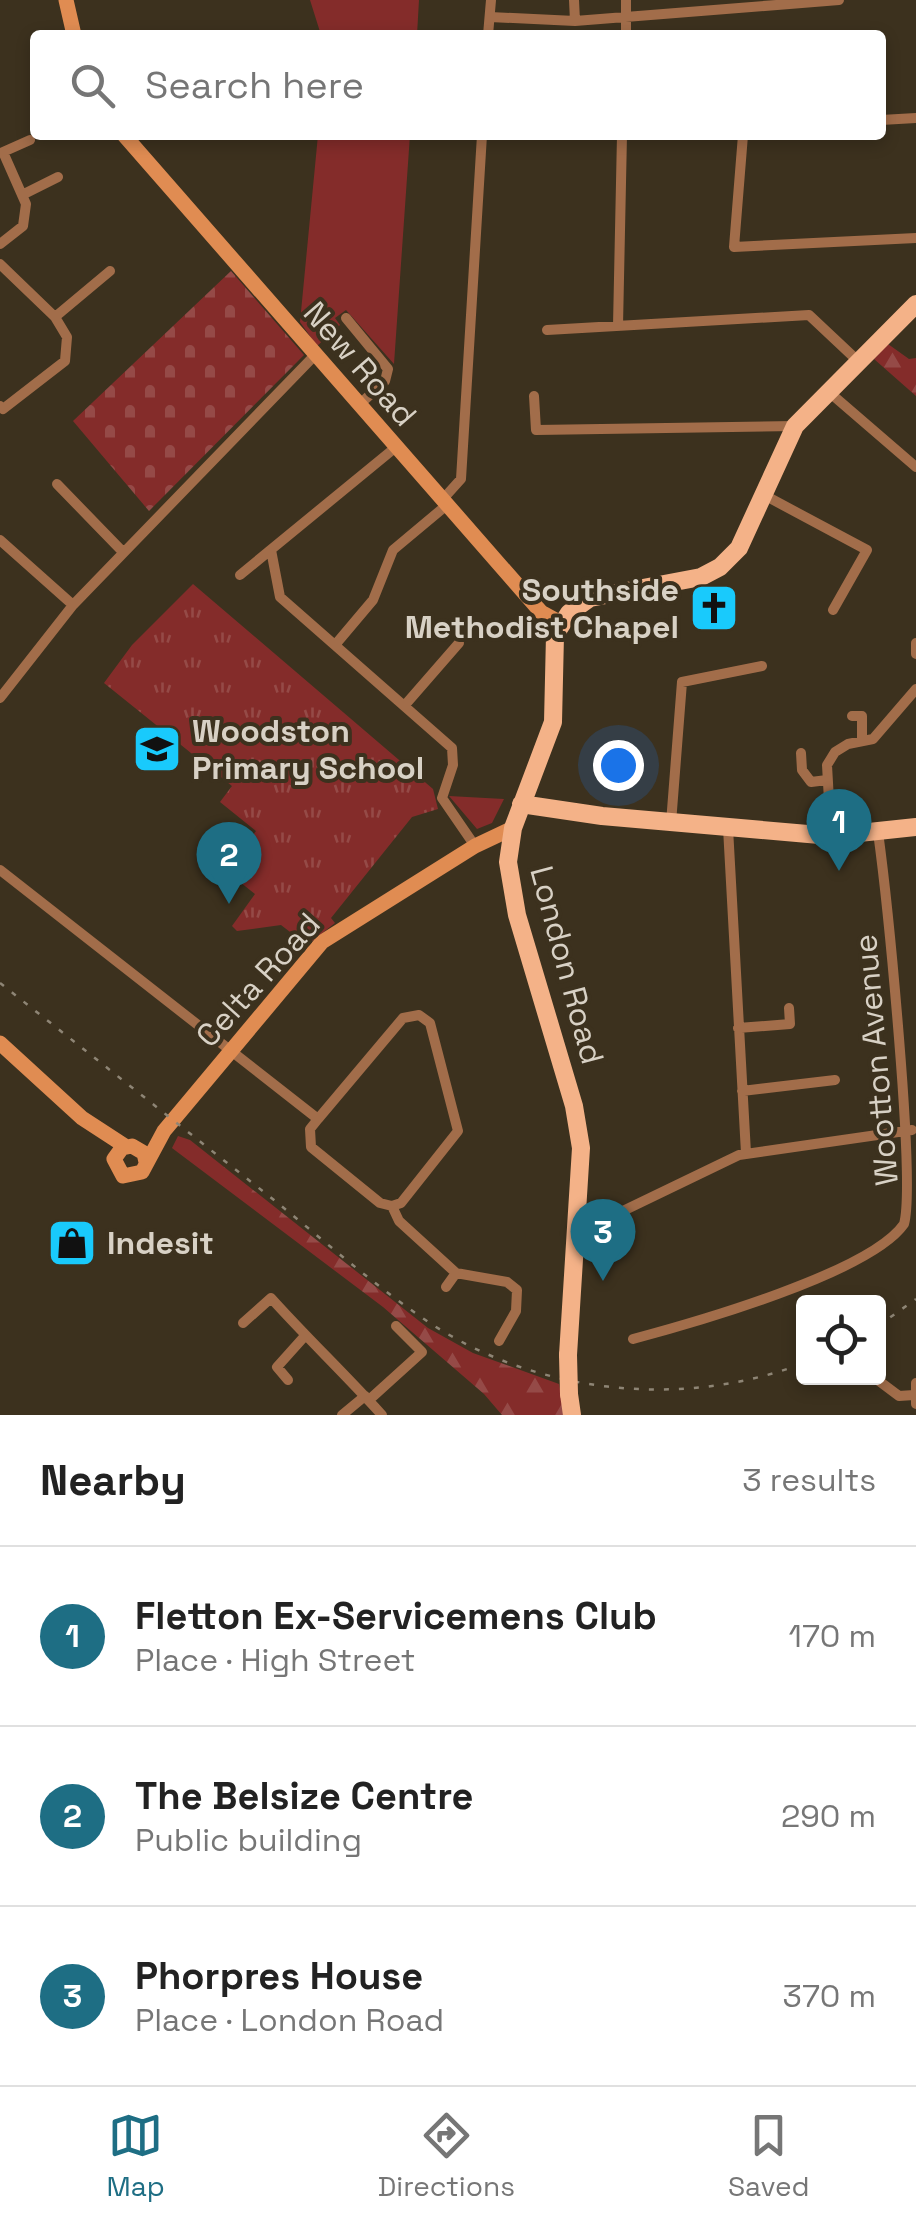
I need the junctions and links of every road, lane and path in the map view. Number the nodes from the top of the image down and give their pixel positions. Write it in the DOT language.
graph roads {
  1 [pos="66,0"];
  2 [pos="490,0"];
  3 [pos="574,0"];
  4 [pos="626,0"];
  5 [pos="839,0"];
  6 [pos="490,17"];
  7 [pos="626,17"];
  8 [pos="574,21"];
  9 [pos="73,30"];
  10 [pos="489,30"];
  11 [pos="626,30"];
  12 [pos="916,118"];
  13 [pos="886,120"];
  14 [pos="30,140"];
  15 [pos="128,140"];
  16 [pos="482,140"];
  17 [pos="622,140"];
  18 [pos="743,140"];
  19 [pos="58,176"];
  20 [pos="22,195"];
  21 [pos="916,238"];
  22 [pos="0,244"];
  23 [pos="0,264"];
  24 [pos="110,271"];
  25 [pos="916,304"];
  26 [pos="55,318"];
  27 [pos="346,318"];
  28 [pos="618,326"];
  29 [pos="547,330"];
  30 [pos="316,354"];
  31 [pos="858,362"];
  32 [pos="829,392"];
  33 [pos="534,396"];
  34 [pos="360,404"];
  35 [pos="0,406"];
  36 [pos="795,426"];
  37 [pos="396,447"];
  38 [pos="916,467"];
  39 [pos="56,484"];
  40 [pos="764,495"];
  41 [pos="446,502"];
  42 [pos="0,540"];
  43 [pos="271,550"];
  44 [pos="122,551"];
  45 [pos="240,574"];
  46 [pos="73,604"];
  47 [pos="833,610"];
  48 [pos="561,623"];
  49 [pos="459,643"];
  50 [pos="916,643"];
  51 [pos="335,645"];
  52 [pos="916,654"];
  53 [pos="762,666"];
  54 [pos="916,689"];
  55 [pos="0,698"];
  56 [pos="405,704"];
  57 [pos="852,716"];
  58 [pos="862,740"];
  59 [pos="800,753"];
  60 [pos="828,780"];
  61 [pos="521,804"];
  62 [pos="671,823"];
  63 [pos="916,827"];
  64 [pos="513,828"];
  65 [pos="728,828"];
  66 [pos="878,832"];
  67 [pos="831,836"];
  68 [pos="475,846"];
  69 [pos="0,870"];
  70 [pos="789,1008"];
  71 [pos="738,1028"];
  72 [pos="0,1043"];
  73 [pos="230,1050"];
  74 [pos="834,1080"];
  75 [pos="742,1091"];
  76 [pos="82,1118"];
  77 [pos="318,1119"];
  78 [pos="164,1130"];
  79 [pos="912,1130"];
  80 [pos="129,1146"];
  81 [pos="746,1153"];
  82 [pos="146,1162"];
  83 [pos="114,1164"];
  84 [pos="392,1206"];
  85 [pos="578,1223"];
  86 [pos="454,1268"];
  87 [pos="446,1287"];
  88 [pos="243,1323"];
  89 [pos="396,1326"];
  90 [pos="303,1338"];
  91 [pos="633,1339"];
  92 [pos="499,1341"];
  93 [pos="288,1380"];
  94 [pos="885,1385"];
  95 [pos="915,1394"];
  96 [pos="367,1398"];
  97 [pos="342,1415"];
  98 [pos="382,1415"];
  99 [pos="572,1415"];
  1 -- 9 [label="street"];
  2 -- 6 [label="street"];
  3 -- 8 [label="street"];
  4 -- 7 [label="street"];
  5 -- 7 [label="street"];
  6 -- 8 [label="street"];
  6 -- 10 [label="street"];
  7 -- 8 [label="street"];
  7 -- 11 [label="street"];
  12 -- 13 [label="street"];
  14 -- 20 [label="street"];
  15 -- 30 [label="street, New Road"];
  16 -- 41 [label="street"];
  17 -- 28 [label="street"];
  18 -- 21 [label="street"];
  19 -- 20 [label="street"];
  20 -- 22 [label="street"];
  23 -- 26 [label="street"];
  24 -- 26 [label="street"];
  25 -- 31 [label="main road"];
  26 -- 35 [label="street"];
  27 -- 34 [label="street"];
  28 -- 29 [label="street"];
  28 -- 31 [label="street"];
  30 -- 34 [label="street, New Road"];
  30 -- 44 [label="street"];
  31 -- 32 [label="main road"];
  32 -- 36 [label="main road"];
  32 -- 38 [label="street"];
  33 -- 36 [label="street"];
  34 -- 37 [label="street, New Road"];
  36 -- 40 [label="main road"];
  37 -- 41 [label="street, New Road"];
  37 -- 43 [label="street"];
  39 -- 44 [label="street"];
  40 -- 47 [label="street"];
  40 -- 48 [label="main road"];
  41 -- 48 [label="street, New Road"];
  41 -- 51 [label="street"];
  42 -- 46 [label="street"];
  43 -- 45 [label="street"];
  43 -- 51 [label="street"];
  44 -- 46 [label="street"];
  46 -- 55 [label="street"];
  48 -- 61 [label="main road, London Road"];
  49 -- 56 [label="street"];
  50 -- 52 [label="street"];
  51 -- 56 [label="street"];
  53 -- 62 [label="street"];
  54 -- 58 [label="street"];
  56 -- 68 [label="street"];
  57 -- 58 [label="street"];
  58 -- 60 [label="street"];
  59 -- 60 [label="street"];
  60 -- 67 [label="street"];
  61 -- 62 [label="main road"];
  61 -- 64 [label="main road, London Road"];
  62 -- 65 [label="main road"];
  63 -- 66 [label="main road"];
  64 -- 68 [label="street, Celta Road"];
  64 -- 85 [label="main road, London Road"];
  65 -- 67 [label="main road"];
  65 -- 71 [label="street"];
  66 -- 67 [label="main road"];
  66 -- 79 [label="street, Wootton Avenue"];
  68 -- 73 [label="street, Celta Road"];
  69 -- 73 [label="street"];
  70 -- 71 [label="street"];
  71 -- 75 [label="street"];
  72 -- 76 [label="street"];
  73 -- 77 [label="street"];
  73 -- 78 [label="street, Celta Road"];
  74 -- 75 [label="street"];
  75 -- 81 [label="street"];
  76 -- 80 [label="street"];
  76 -- 83 [label="street"];
  77 -- 84 [label="street"];
  77 -- 84 [label="street"];
  78 -- 80 [label="street, Celta Road"];
  78 -- 82 [label="street, Celta Road"];
  79 -- 81 [label="street"];
  79 -- 91 [label="street, Wootton Avenue"];
  80 -- 82 [label="street"];
  80 -- 83 [label="street"];
  81 -- 85 [label="street"];
  82 -- 83 [label="street"];
  84 -- 86 [label="street"];
  85 -- 99 [label="main road, London Road, bridge"];
  86 -- 87 [label="street"];
  86 -- 92 [label="street"];
  88 -- 90 [label="street"];
  89 -- 96 [label="street"];
  90 -- 93 [label="street"];
  90 -- 96 [label="street"];
  94 -- 95 [label="street"];
  96 -- 97 [label="street"];
  96 -- 98 [label="street"];
}
